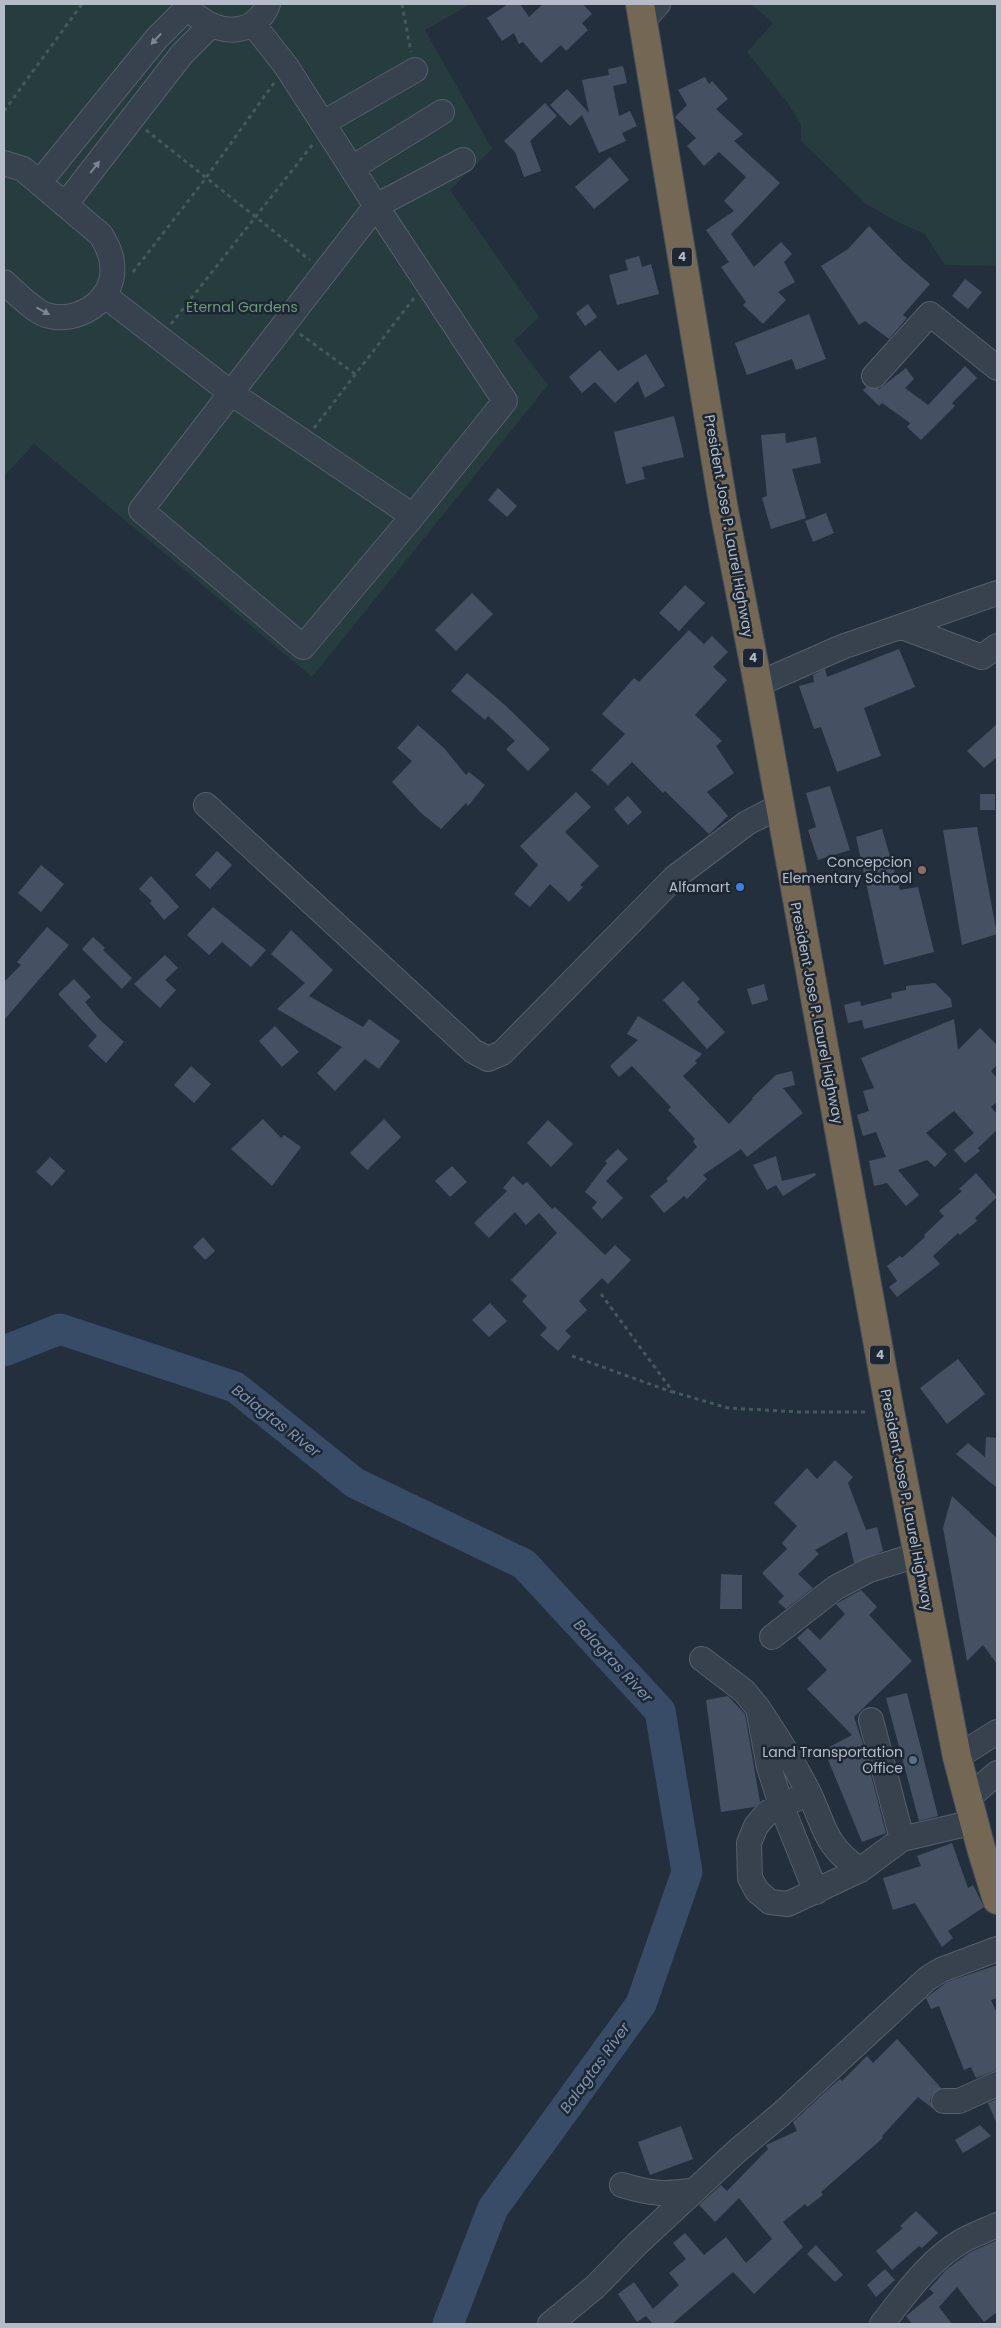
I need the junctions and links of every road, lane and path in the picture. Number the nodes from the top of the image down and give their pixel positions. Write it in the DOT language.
graph roads {
  1 [pos="82,4"];
  2 [pos="190,4"];
  3 [pos="268,4"];
  4 [pos="402,4"];
  5 [pos="647,10"];
  6 [pos="252,24"];
  7 [pos="210,26"];
  8 [pos="286,66"];
  9 [pos="415,70"];
  10 [pos="4,111"];
  11 [pos="442,112"];
  12 [pos="132,119"];
  13 [pos="325,126"];
  14 [pos="464,160"];
  15 [pos="4,163"];
  16 [pos="352,168"];
  17 [pos="206,178"];
  18 [pos="39,183"];
  19 [pos="65,205"];
  20 [pos="376,206"];
  21 [pos="256,217"];
  22 [pos="325,272"];
  23 [pos="4,282"];
  24 [pos="426,282"];
  25 [pos="107,298"];
  26 [pos="285,323"];
  27 [pos="160,339"];
  28 [pos="997,368"];
  29 [pos="355,374"];
  30 [pos="874,376"];
  31 [pos="231,393"];
  32 [pos="303,442"];
  33 [pos="413,516"];
  34 [pos="997,593"];
  35 [pos="902,627"];
  36 [pos="997,646"];
  37 [pos="758,684"];
  38 [pos="206,804"];
  39 [pos="780,806"];
  40 [pos="601,1294"];
  41 [pos="572,1356"];
  42 [pos="673,1392"];
  43 [pos="890,1411"];
  44 [pos="917,1555"];
  45 [pos="772,1637"];
  46 [pos="702,1659"];
  47 [pos="758,1708"];
  48 [pos="871,1720"];
  49 [pos="997,1732"];
  50 [pos="957,1757"];
  51 [pos="997,1773"];
  52 [pos="809,1793"];
  53 [pos="781,1805"];
  54 [pos="970,1810"];
  55 [pos="902,1839"];
  56 [pos="860,1870"];
  57 [pos="996,1890"];
  58 [pos="816,1892"];
  59 [pos="997,1949"];
  60 [pos="997,2084"];
  61 [pos="944,2101"];
  62 [pos="622,2185"];
  63 [pos="696,2190"];
  64 [pos="997,2225"];
  65 [pos="550,2324"];
  66 [pos="882,2324"];
  1 -- 10 [label="path"];
  2 -- 7 [label="street"];
  2 -- 18 [label="street, one-way"];
  3 -- 6 [label="street"];
  4 -- 9 [label="path"];
  5 -- 37 [label="highway, President Jose P. Laurel Highway / 4"];
  6 -- 7 [label="street"];
  6 -- 8 [label="street"];
  7 -- 12 [label="street"];
  8 -- 13 [label="street"];
  8 -- 17 [label="path"];
  9 -- 13 [label="street"];
  11 -- 16 [label="street"];
  12 -- 17 [label="path"];
  19 -- 12 [label="street, one-way"];
  13 -- 16 [label="street"];
  13 -- 21 [label="path"];
  14 -- 20 [label="street"];
  15 -- 18 [label="street"];
  16 -- 20 [label="street"];
  17 -- 21 [label="path"];
  17 -- 25 [label="path"];
  18 -- 19 [label="street"];
  19 -- 25 [label="street"];
  20 -- 22 [label="street"];
  20 -- 24 [label="street"];
  21 -- 22 [label="path"];
  21 -- 27 [label="path"];
  22 -- 26 [label="street"];
  23 -- 25 [label="street, one-way"];
  24 -- 29 [label="path"];
  24 -- 33 [label="street"];
  25 -- 27 [label="street"];
  26 -- 29 [label="path"];
  26 -- 31 [label="street"];
  27 -- 31 [label="street"];
  28 -- 30 [label="street"];
  29 -- 32 [label="path"];
  31 -- 32 [label="street"];
  31 -- 33 [label="street"];
  32 -- 33 [label="street"];
  34 -- 35 [label="street"];
  35 -- 36 [label="street"];
  35 -- 37 [label="street"];
  37 -- 39 [label="highway, President Jose P. Laurel Highway / 4"];
  38 -- 39 [label="street"];
  39 -- 43 [label="highway, President Jose P. Laurel Highway / 4"];
  40 -- 42 [label="path"];
  41 -- 42 [label="path"];
  42 -- 43 [label="path"];
  43 -- 44 [label="highway, President Jose P. Laurel Highway / 4"];
  44 -- 45 [label="street"];
  44 -- 50 [label="highway, President Jose P. Laurel Highway / 4"];
  46 -- 47 [label="street"];
  47 -- 52 [label="street"];
  47 -- 53 [label="street"];
  48 -- 55 [label="street"];
  49 -- 50 [label="street"];
  50 -- 54 [label="highway, President Jose P. Laurel Highway / 4"];
  51 -- 54 [label="street"];
  52 -- 53 [label="street"];
  52 -- 56 [label="street"];
  53 -- 58 [label="street"];
  53 -- 58 [label="street"];
  54 -- 55 [label="street"];
  54 -- 57 [label="highway, President Jose P. Laurel Highway / 4"];
  55 -- 56 [label="street"];
  56 -- 58 [label="street"];
  59 -- 63 [label="street"];
  60 -- 61 [label="street"];
  62 -- 63 [label="street"];
  63 -- 65 [label="street"];
  64 -- 66 [label="street"];
}
